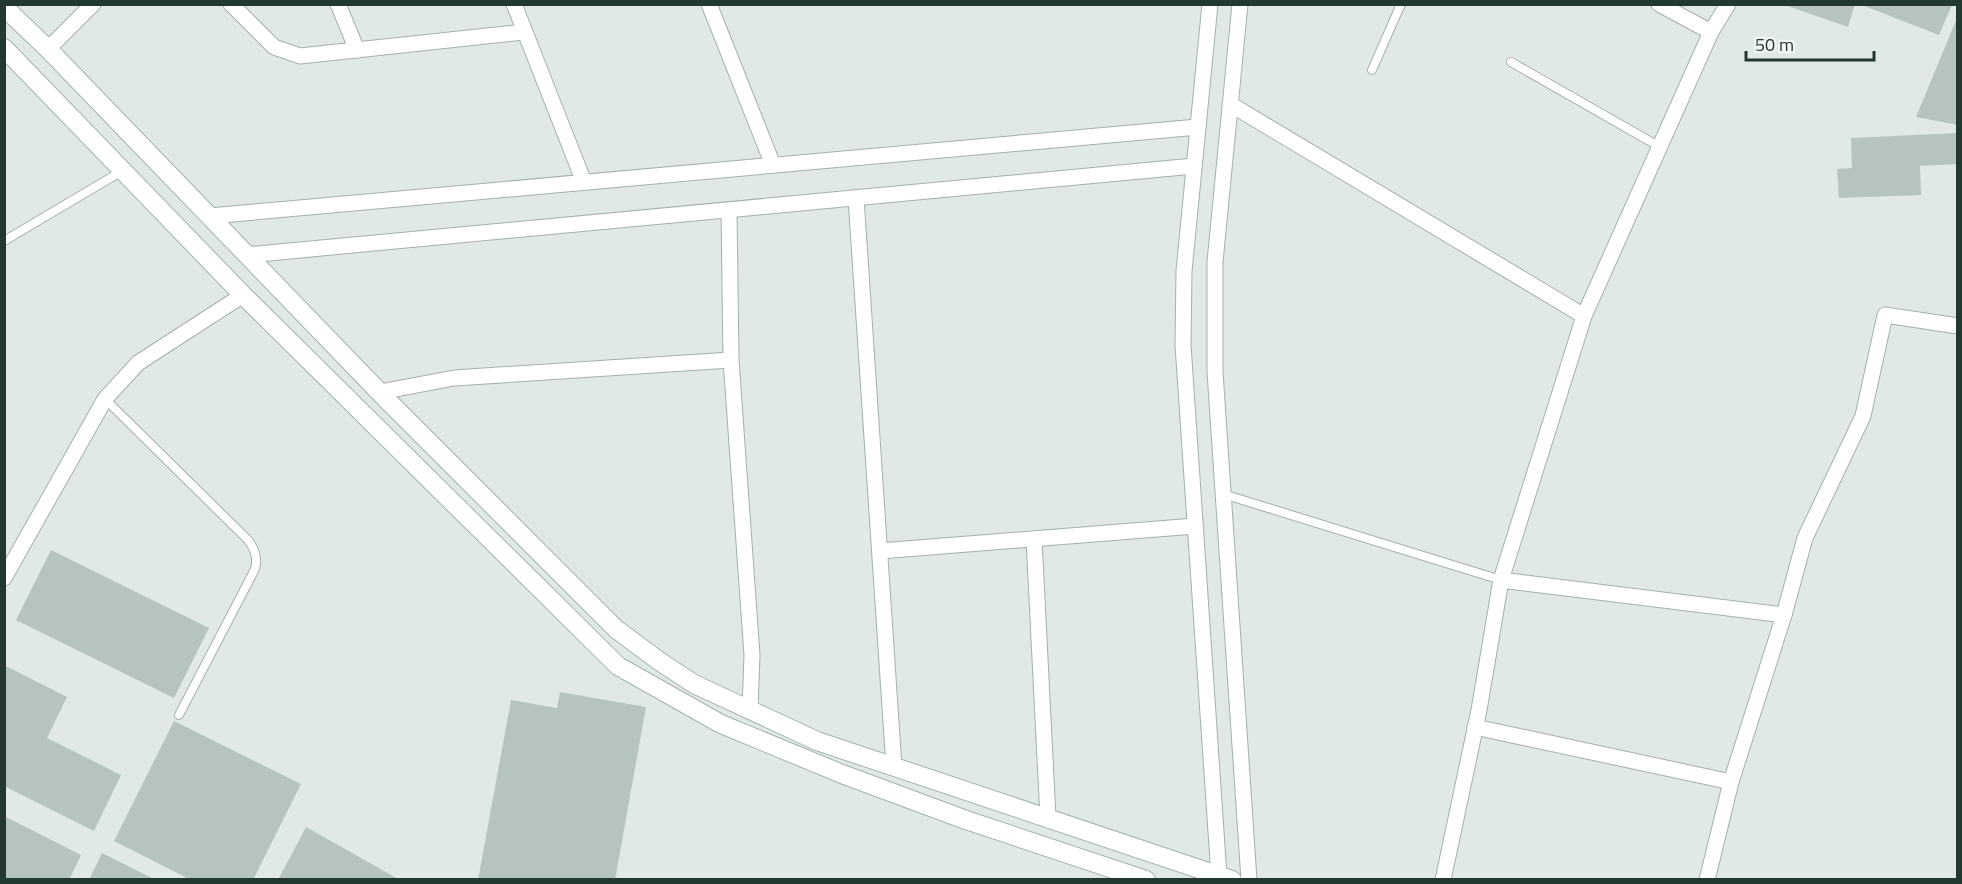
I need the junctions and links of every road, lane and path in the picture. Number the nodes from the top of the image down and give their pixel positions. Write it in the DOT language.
graph roads {
  1 [pos="93,4"];
  2 [pos="231,4"];
  3 [pos="338,4"];
  4 [pos="514,4"];
  5 [pos="709,4"];
  6 [pos="1210,4"];
  7 [pos="1240,4"];
  8 [pos="1401,4"];
  9 [pos="1659,4"];
  10 [pos="1728,4"];
  11 [pos="4,7"];
  12 [pos="524,32"];
  13 [pos="1711,33"];
  14 [pos="4,48"];
  15 [pos="48,49"];
  16 [pos="357,50"];
  17 [pos="1511,62"];
  18 [pos="1372,70"];
  19 [pos="1230,104"];
  20 [pos="1198,127"];
  21 [pos="1660,147"];
  22 [pos="773,165"];
  23 [pos="1194,166"];
  24 [pos="123,171"];
  25 [pos="584,182"];
  26 [pos="856,198"];
  27 [pos="729,210"];
  28 [pos="210,216"];
  29 [pos="4,242"];
  30 [pos="247,255"];
  31 [pos="243,295"];
  32 [pos="1584,316"];
  33 [pos="1958,326"];
  34 [pos="731,360"];
  35 [pos="380,392"];
  36 [pos="105,399"];
  37 [pos="1223,494"];
  38 [pos="1195,526"];
  39 [pos="1034,539"];
  40 [pos="880,551"];
  41 [pos="4,578"];
  42 [pos="1502,580"];
  43 [pos="1784,615"];
  44 [pos="750,710"];
  45 [pos="178,715"];
  46 [pos="1475,728"];
  47 [pos="894,767"];
  48 [pos="1731,782"];
  49 [pos="1048,818"];
  50 [pos="1224,878"];
  51 [pos="1146,879"];
  52 [pos="1249,879"];
  53 [pos="1443,879"];
  54 [pos="1707,879"];
  1 -- 15 [label="street"];
  2 -- 16 [label="street"];
  3 -- 16 [label="street"];
  4 -- 12 [label="street"];
  5 -- 22 [label="street"];
  6 -- 20 [label="street"];
  7 -- 19 [label="street"];
  8 -- 18 [label="lane"];
  9 -- 13 [label="street"];
  10 -- 13 [label="street"];
  11 -- 15 [label="street"];
  12 -- 16 [label="street"];
  12 -- 25 [label="street"];
  13 -- 21 [label="street"];
  14 -- 24 [label="street"];
  15 -- 28 [label="street"];
  17 -- 21 [label="lane"];
  19 -- 32 [label="street"];
  19 -- 37 [label="street"];
  20 -- 22 [label="street"];
  20 -- 23 [label="street"];
  21 -- 32 [label="street"];
  22 -- 25 [label="street"];
  23 -- 26 [label="street"];
  23 -- 38 [label="street"];
  24 -- 29 [label="lane"];
  24 -- 31 [label="street"];
  25 -- 28 [label="street"];
  26 -- 27 [label="street"];
  26 -- 40 [label="street"];
  27 -- 30 [label="street"];
  27 -- 34 [label="street"];
  28 -- 30 [label="street"];
  30 -- 35 [label="street"];
  31 -- 36 [label="street"];
  31 -- 51 [label="street"];
  32 -- 42 [label="street"];
  33 -- 43 [label="street"];
  34 -- 35 [label="street"];
  34 -- 44 [label="street"];
  35 -- 44 [label="street"];
  36 -- 41 [label="street"];
  36 -- 45 [label="lane"];
  37 -- 42 [label="lane"];
  37 -- 52 [label="street"];
  38 -- 39 [label="street"];
  38 -- 50 [label="street"];
  39 -- 40 [label="street"];
  39 -- 49 [label="street"];
  40 -- 47 [label="street"];
  42 -- 43 [label="street"];
  42 -- 46 [label="street"];
  43 -- 48 [label="street"];
  44 -- 47 [label="street"];
  46 -- 48 [label="street"];
  46 -- 53 [label="street"];
  47 -- 49 [label="street"];
  48 -- 54 [label="street"];
  49 -- 50 [label="street"];
}
